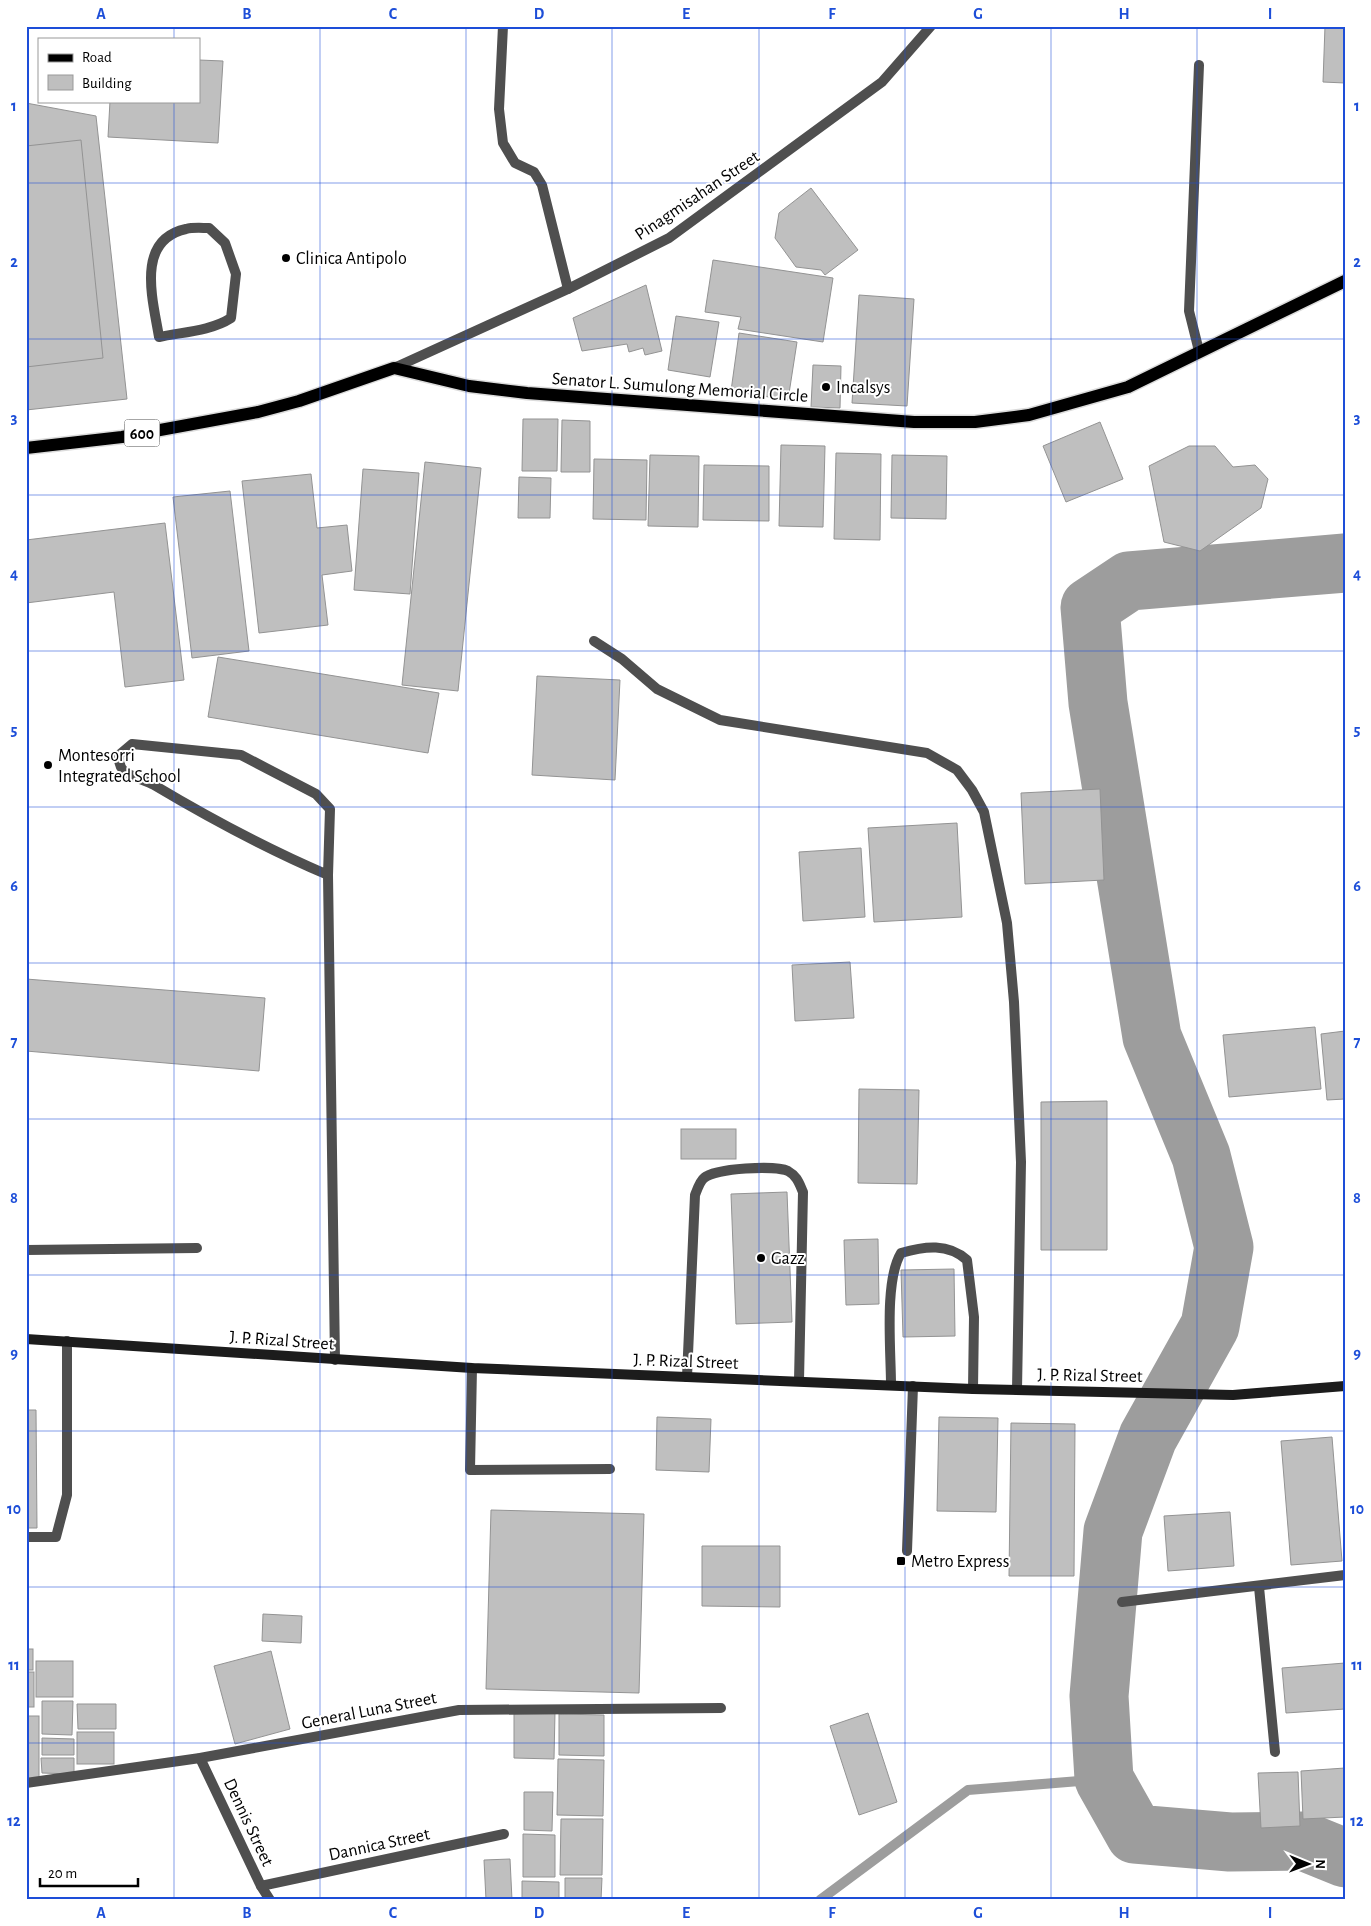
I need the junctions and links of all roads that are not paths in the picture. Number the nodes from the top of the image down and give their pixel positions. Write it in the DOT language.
graph roads {
  1 [pos="503,26"];
  2 [pos="931,26"];
  3 [pos="1199,65"];
  4 [pos="1345,281"];
  5 [pos="568,289"];
  6 [pos="160,337"];
  7 [pos="1199,351"];
  8 [pos="394,368"];
  9 [pos="26,448"];
  10 [pos="594,641"];
  11 [pos="328,875"];
  12 [pos="197,1248"];
  13 [pos="26,1250"];
  14 [pos="26,1339"];
  15 [pos="67,1342"];
  16 [pos="335,1360"];
  17 [pos="472,1368"];
  18 [pos="687,1377"];
  19 [pos="799,1381"];
  20 [pos="891,1385"];
  21 [pos="913,1386"];
  22 [pos="1345,1386"];
  23 [pos="973,1389"];
  24 [pos="1017,1390"];
  25 [pos="610,1469"];
  26 [pos="26,1537"];
  27 [pos="907,1551"];
  28 [pos="1345,1574"];
  29 [pos="1259,1587"];
  30 [pos="1122,1602"];
  31 [pos="721,1708"];
  32 [pos="1275,1752"];
  33 [pos="200,1758"];
  34 [pos="26,1783"];
  35 [pos="504,1834"];
  36 [pos="261,1886"];
  37 [pos="270,1900"];
  1 -- 5 [label="street"];
  2 -- 5 [label="street, Pinagmisahan Street / 600"];
  3 -- 7 [label="street"];
  4 -- 7 [label="main road, Senator L. Sumulong Memorial Circle"];
  5 -- 8 [label="street, Pinagmisahan Street / 600"];
  6 -- 6 [label="street"];
  7 -- 8 [label="main road, Senator L. Sumulong Memorial Circle"];
  8 -- 9 [label="main road, 600"];
  10 -- 24 [label="street"];
  11 -- 11 [label="street"];
  11 -- 16 [label="street"];
  12 -- 13 [label="street"];
  14 -- 15 [label="main road, J. P. Rizal Street"];
  15 -- 16 [label="main road, J. P. Rizal Street"];
  15 -- 26 [label="street"];
  16 -- 17 [label="main road, J. P. Rizal Street"];
  17 -- 18 [label="main road, J. P. Rizal Street"];
  17 -- 25 [label="street"];
  18 -- 19 [label="main road, J. P. Rizal Street"];
  18 -- 19 [label="street"];
  19 -- 20 [label="main road, J. P. Rizal Street"];
  20 -- 21 [label="main road, J. P. Rizal Street"];
  20 -- 23 [label="street"];
  21 -- 23 [label="main road, J. P. Rizal Street"];
  21 -- 27 [label="street"];
  22 -- 24 [label="main road, J. P. Rizal Street"];
  23 -- 24 [label="main road, J. P. Rizal Street"];
  28 -- 29 [label="street"];
  29 -- 30 [label="street"];
  29 -- 32 [label="street"];
  31 -- 33 [label="street, General Luna Street"];
  33 -- 34 [label="street, General Luna Street"];
  33 -- 36 [label="street, Dennis Street"];
  35 -- 36 [label="street, Dannica Street"];
  36 -- 37 [label="street, Dennis Street"];
}
